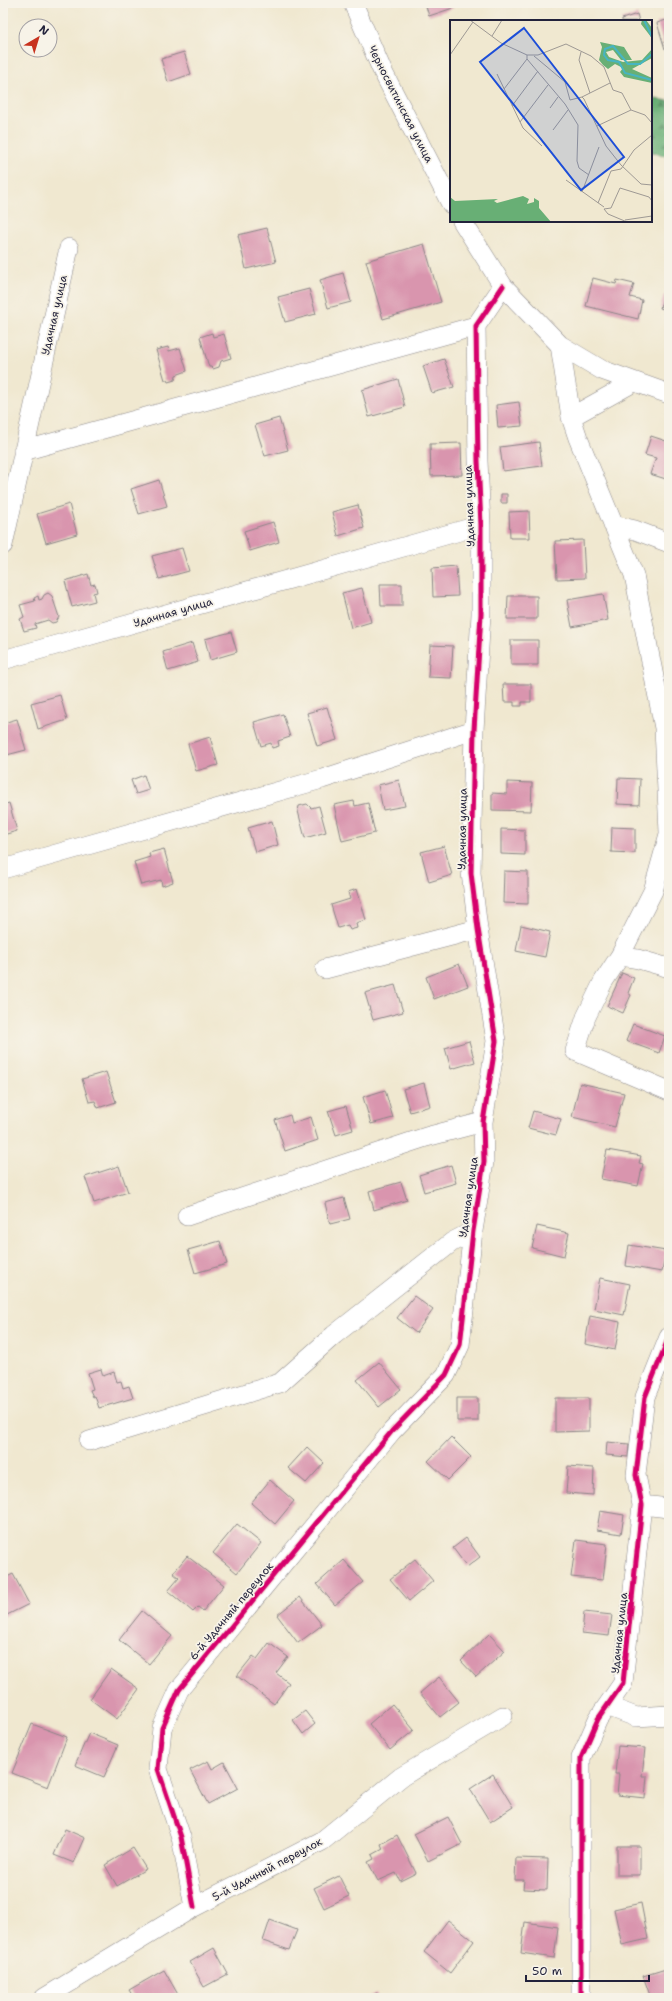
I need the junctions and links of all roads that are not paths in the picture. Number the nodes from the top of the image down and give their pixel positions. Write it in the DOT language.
graph roads {
  1 [pos="353,3"];
  2 [pos="450,202"];
  3 [pos="463,222"];
  4 [pos="69,248"];
  5 [pos="503,286"];
  6 [pos="476,326"];
  7 [pos="560,345"];
  8 [pos="634,382"];
  9 [pos="669,394"];
  10 [pos="571,417"];
  11 [pos="23,451"];
  12 [pos="482,524"];
  13 [pos="613,525"];
  14 [pos="669,543"];
  15 [pos="3,545"];
  16 [pos="3,660"];
  17 [pos="474,730"];
  18 [pos="669,833"];
  19 [pos="3,869"];
  20 [pos="478,929"];
  21 [pos="620,956"];
  22 [pos="669,968"];
  23 [pos="325,969"];
  24 [pos="669,1090"];
  25 [pos="483,1122"];
  26 [pos="186,1216"];
  27 [pos="473,1231"];
  28 [pos="669,1337"];
  29 [pos="446,1375"];
  30 [pos="89,1441"];
  31 [pos="642,1505"];
  32 [pos="669,1508"];
  33 [pos="607,1706"];
  34 [pos="669,1715"];
  35 [pos="503,1716"];
  36 [pos="194,1907"];
  37 [pos="44,1998"];
  38 [pos="581,1998"];
  1 -- 2 [label="street, Черносвитинская улица"];
  3 -- 5 [label="street"];
  4 -- 11 [label="street, Удачная улица"];
  5 -- 6 [label="street"];
  5 -- 7 [label="street"];
  6 -- 11 [label="street"];
  6 -- 12 [label="street, Удачная улица"];
  7 -- 8 [label="street"];
  7 -- 10 [label="street"];
  8 -- 9 [label="street"];
  8 -- 10 [label="street"];
  10 -- 13 [label="street"];
  11 -- 15 [label="street, Удачная улица"];
  12 -- 16 [label="street, Удачная улица"];
  12 -- 17 [label="street, Удачная улица"];
  13 -- 14 [label="street"];
  13 -- 18 [label="street"];
  17 -- 19 [label="street"];
  17 -- 20 [label="street, Удачная улица"];
  18 -- 21 [label="street"];
  20 -- 23 [label="street"];
  20 -- 25 [label="street, Удачная улица"];
  21 -- 22 [label="street"];
  21 -- 24 [label="street"];
  25 -- 26 [label="street"];
  25 -- 27 [label="street, Удачная улица"];
  27 -- 29 [label="street, Удачная улица"];
  27 -- 30 [label="street"];
  28 -- 31 [label="street, Удачная улица"];
  29 -- 36 [label="street, 6-й Удачный переулок"];
  31 -- 32 [label="street"];
  31 -- 33 [label="street, Удачная улица"];
  33 -- 34 [label="street"];
  33 -- 38 [label="street, Удачная улица"];
  35 -- 36 [label="street, 5-й Удачный переулок"];
  36 -- 37 [label="street, 5-й Удачный переулок"];
}
